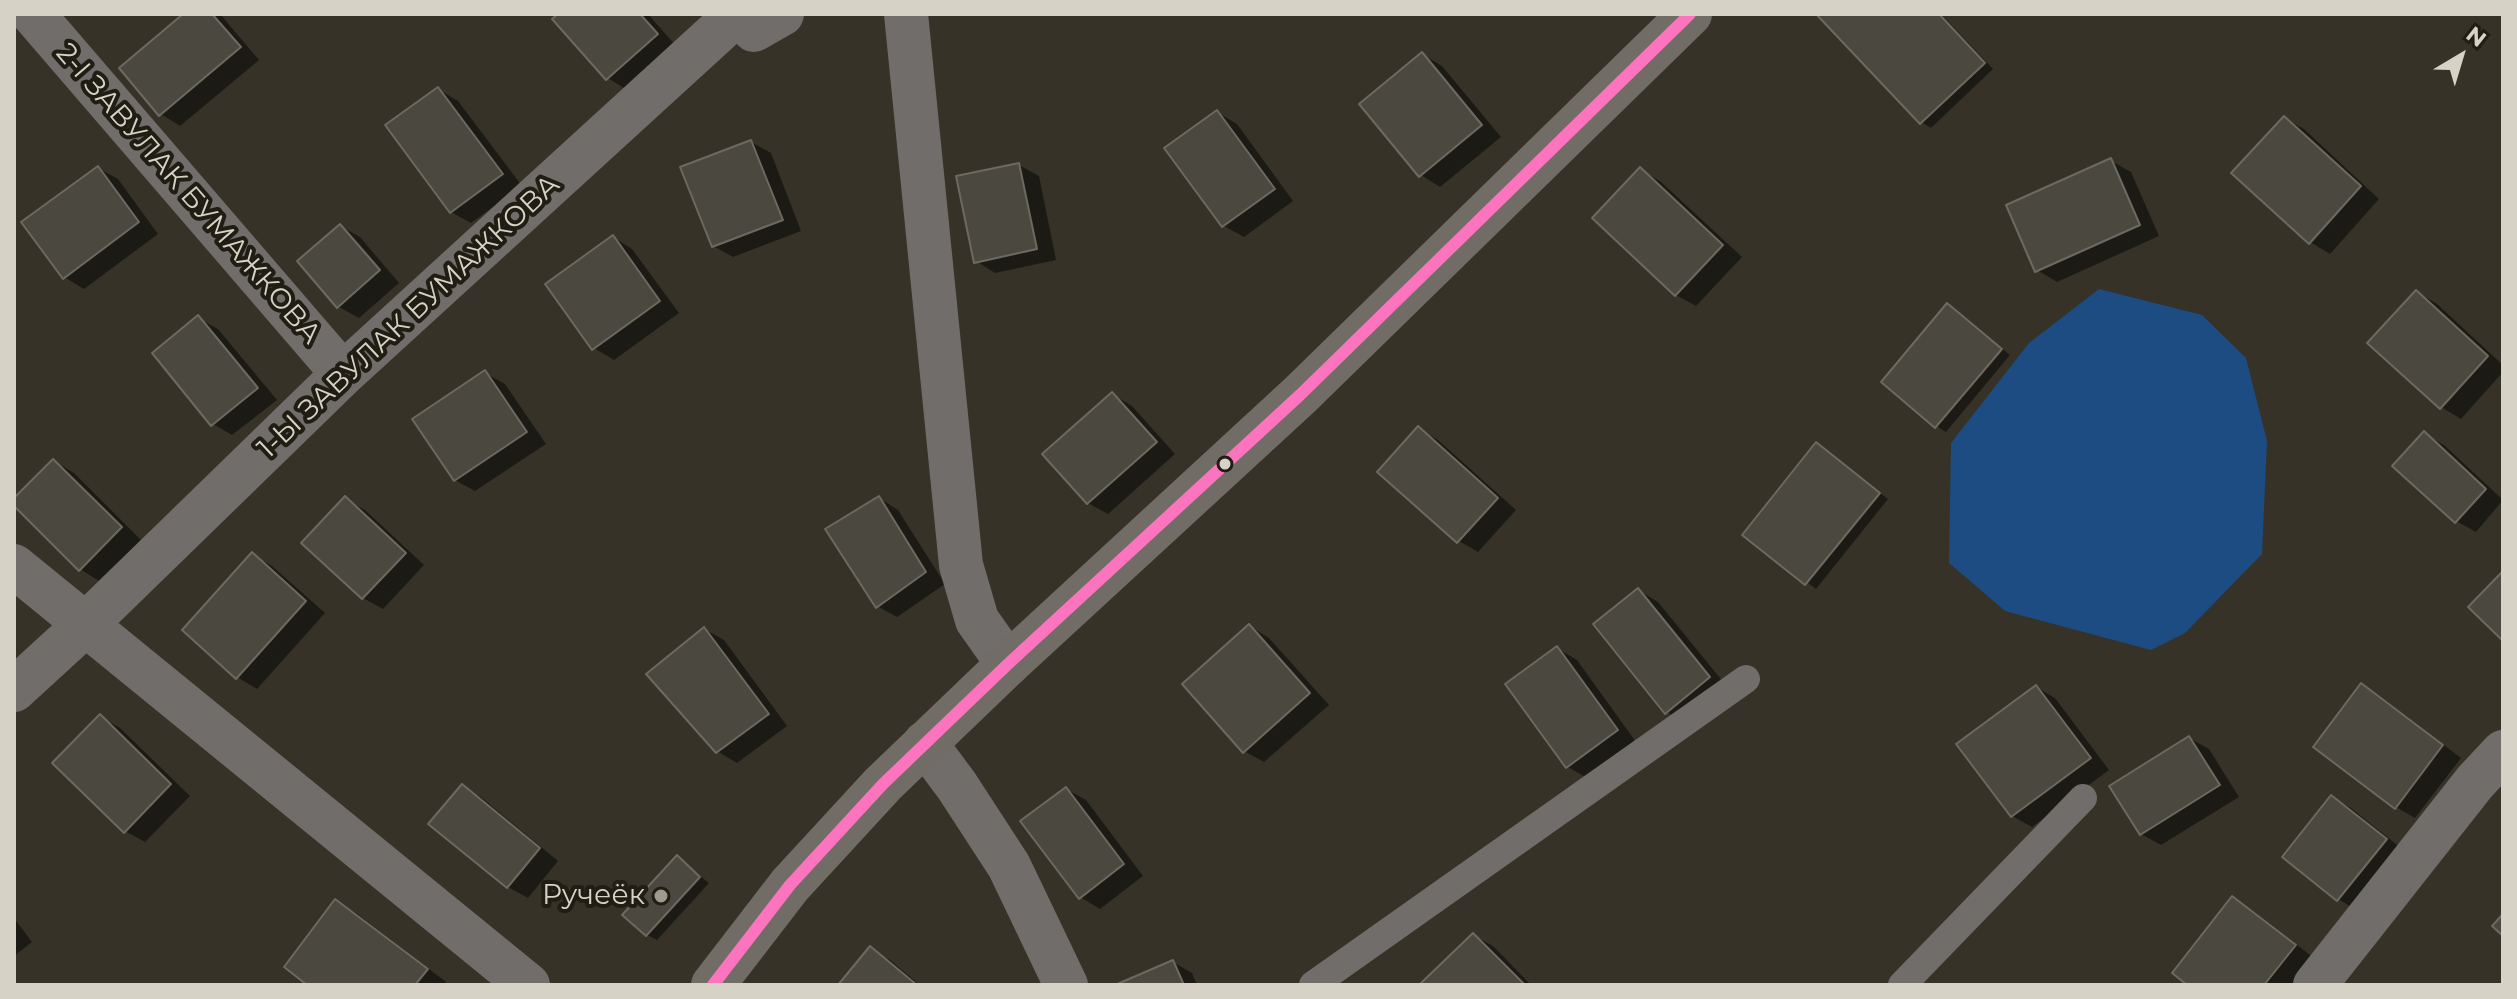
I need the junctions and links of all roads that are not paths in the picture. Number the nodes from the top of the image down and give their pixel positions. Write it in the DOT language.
graph roads {
  1 [pos="33,14"];
  2 [pos="739,14"];
  3 [pos="782,14"];
  4 [pos="906,14"];
  5 [pos="1690,14"];
  6 [pos="343,374"];
  7 [pos="14,566"];
  8 [pos="86,624"];
  9 [pos="1008,664"];
  10 [pos="1746,679"];
  11 [pos="14,690"];
  12 [pos="925,743"];
  13 [pos="2503,752"];
  14 [pos="2083,798"];
  15 [pos="528,985"];
  16 [pos="713,985"];
  17 [pos="1066,985"];
  18 [pos="1313,985"];
  19 [pos="1902,985"];
  20 [pos="2315,985"];
  1 -- 6 [label="street, 2-І ЗАВУЛАК БУМАЖКОВА"];
  2 -- 3 [label="street, 1-Ы ЗАВУЛАК БУМАЖКОВА"];
  2 -- 6 [label="street, 1-Ы ЗАВУЛАК БУМАЖКОВА"];
  4 -- 9 [label="street"];
  5 -- 9 [label="main road"];
  6 -- 8 [label="street, 1-Ы ЗАВУЛАК БУМАЖКОВА"];
  7 -- 8 [label="street"];
  8 -- 11 [label="street, 1-Ы ЗАВУЛАК БУМАЖКОВА"];
  8 -- 15 [label="street"];
  9 -- 12 [label="main road"];
  10 -- 18 [label="lane"];
  12 -- 16 [label="main road"];
  12 -- 17 [label="street"];
  13 -- 20 [label="street"];
  14 -- 19 [label="lane"];
}
